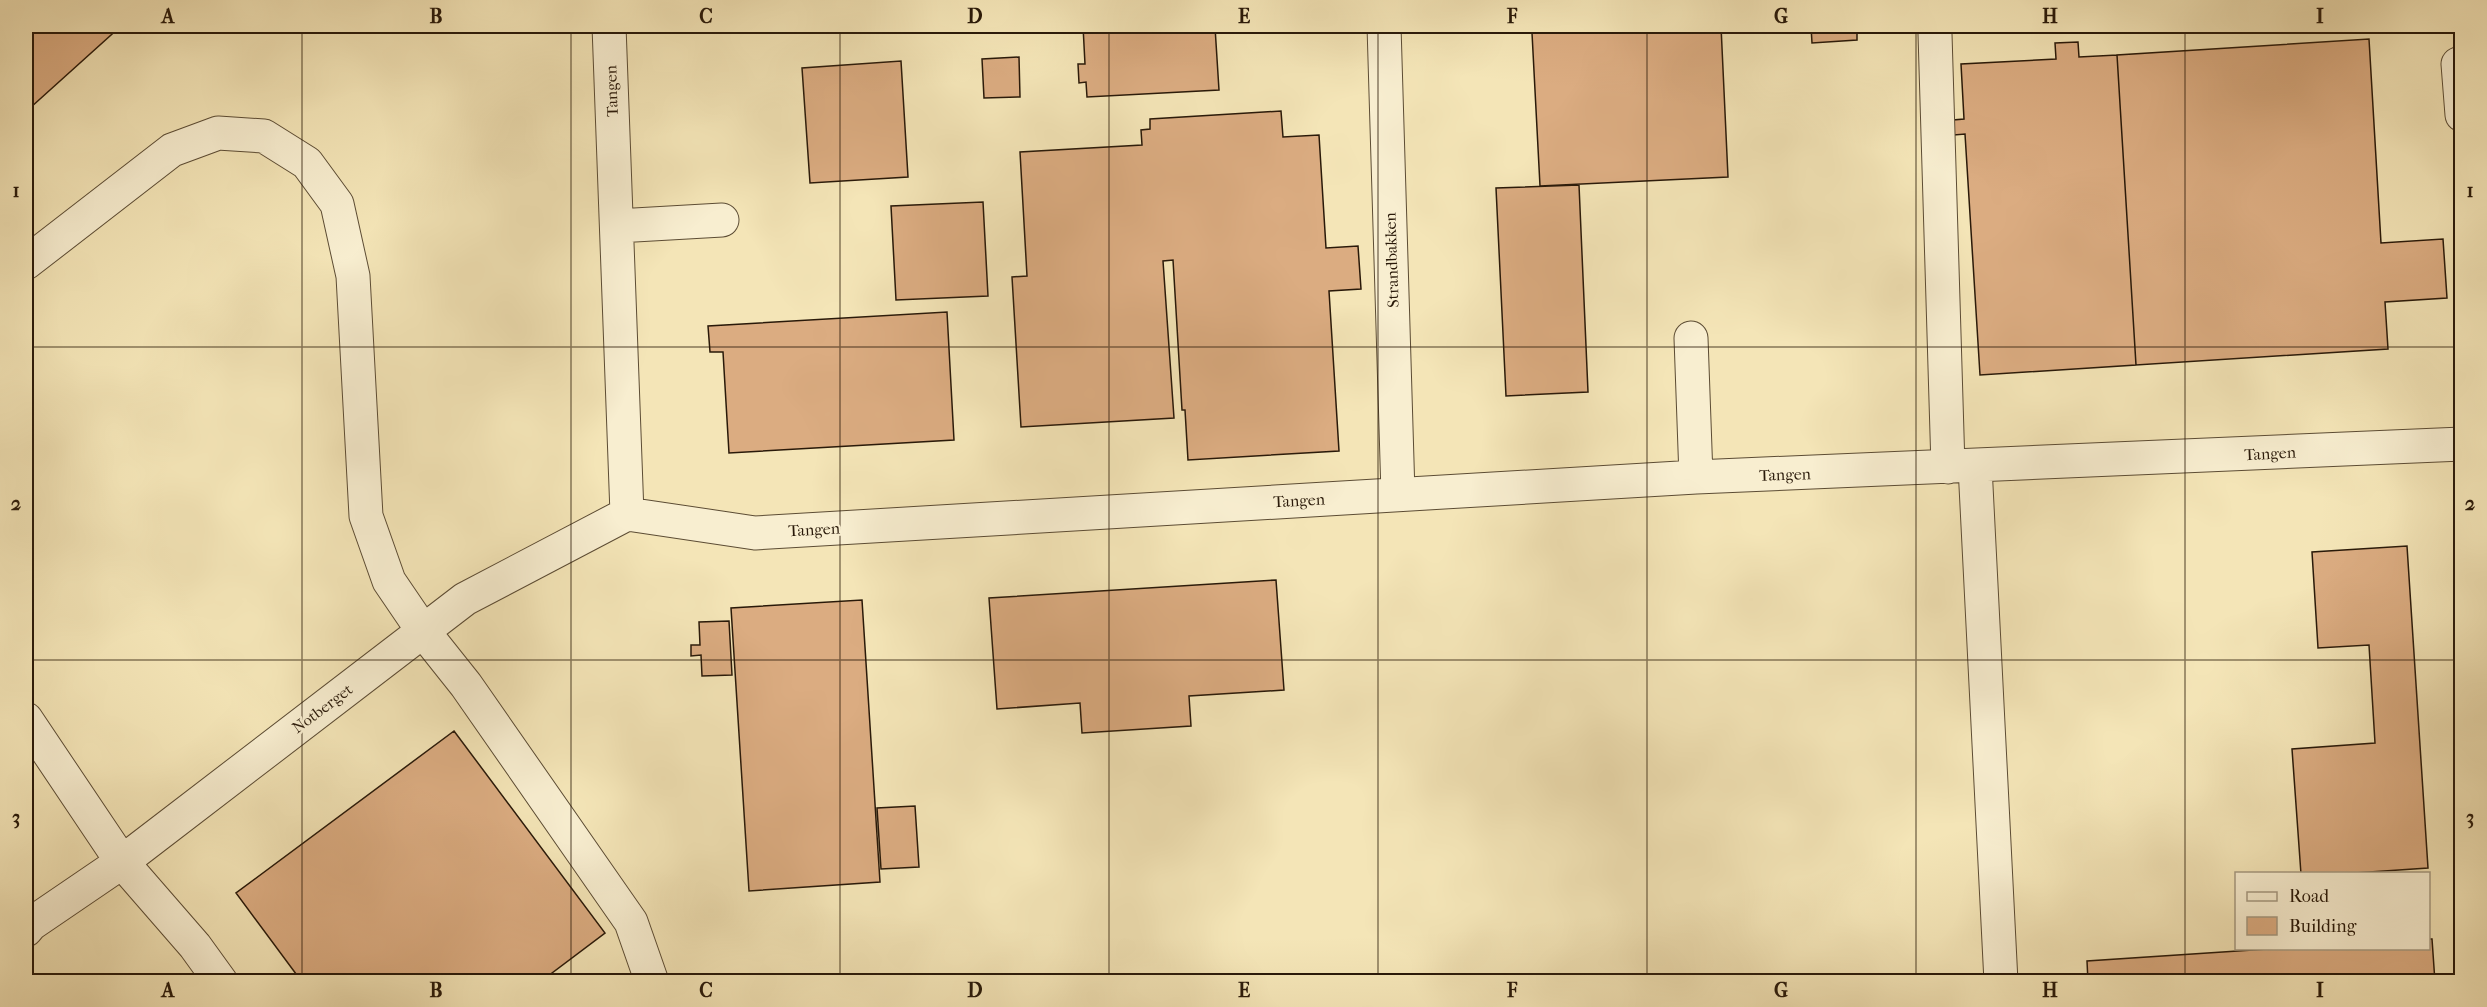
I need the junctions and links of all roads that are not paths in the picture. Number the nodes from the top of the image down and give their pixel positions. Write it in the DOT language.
graph roads {
  1 [pos="609,26"];
  2 [pos="1384,26"];
  3 [pos="1935,34"];
  4 [pos="2458,64"];
  5 [pos="2462,115"];
  6 [pos="722,220"];
  7 [pos="616,226"];
  8 [pos="26,263"];
  9 [pos="1691,338"];
  10 [pos="2462,444"];
  11 [pos="1962,467"];
  12 [pos="1696,477"];
  13 [pos="1398,494"];
  14 [pos="627,514"];
  15 [pos="423,631"];
  16 [pos="26,719"];
  17 [pos="122,862"];
  18 [pos="27,926"];
  19 [pos="221,981"];
  20 [pos="652,981"];
  21 [pos="2001,981"];
  1 -- 7 [label="street, Tangen"];
  2 -- 13 [label="street, Strandbakken"];
  3 -- 11 [label="street"];
  4 -- 5 [label="street"];
  6 -- 7 [label="street"];
  7 -- 14 [label="street, Tangen"];
  8 -- 15 [label="street"];
  9 -- 12 [label="street"];
  10 -- 11 [label="street, Tangen"];
  11 -- 12 [label="street, Tangen"];
  11 -- 21 [label="street"];
  12 -- 13 [label="street, Tangen"];
  13 -- 14 [label="street, Tangen"];
  14 -- 15 [label="street, Notberget"];
  15 -- 17 [label="street, Notberget"];
  15 -- 20 [label="street"];
  16 -- 17 [label="street"];
  17 -- 18 [label="street, Notberget"];
  17 -- 19 [label="street"];
}
